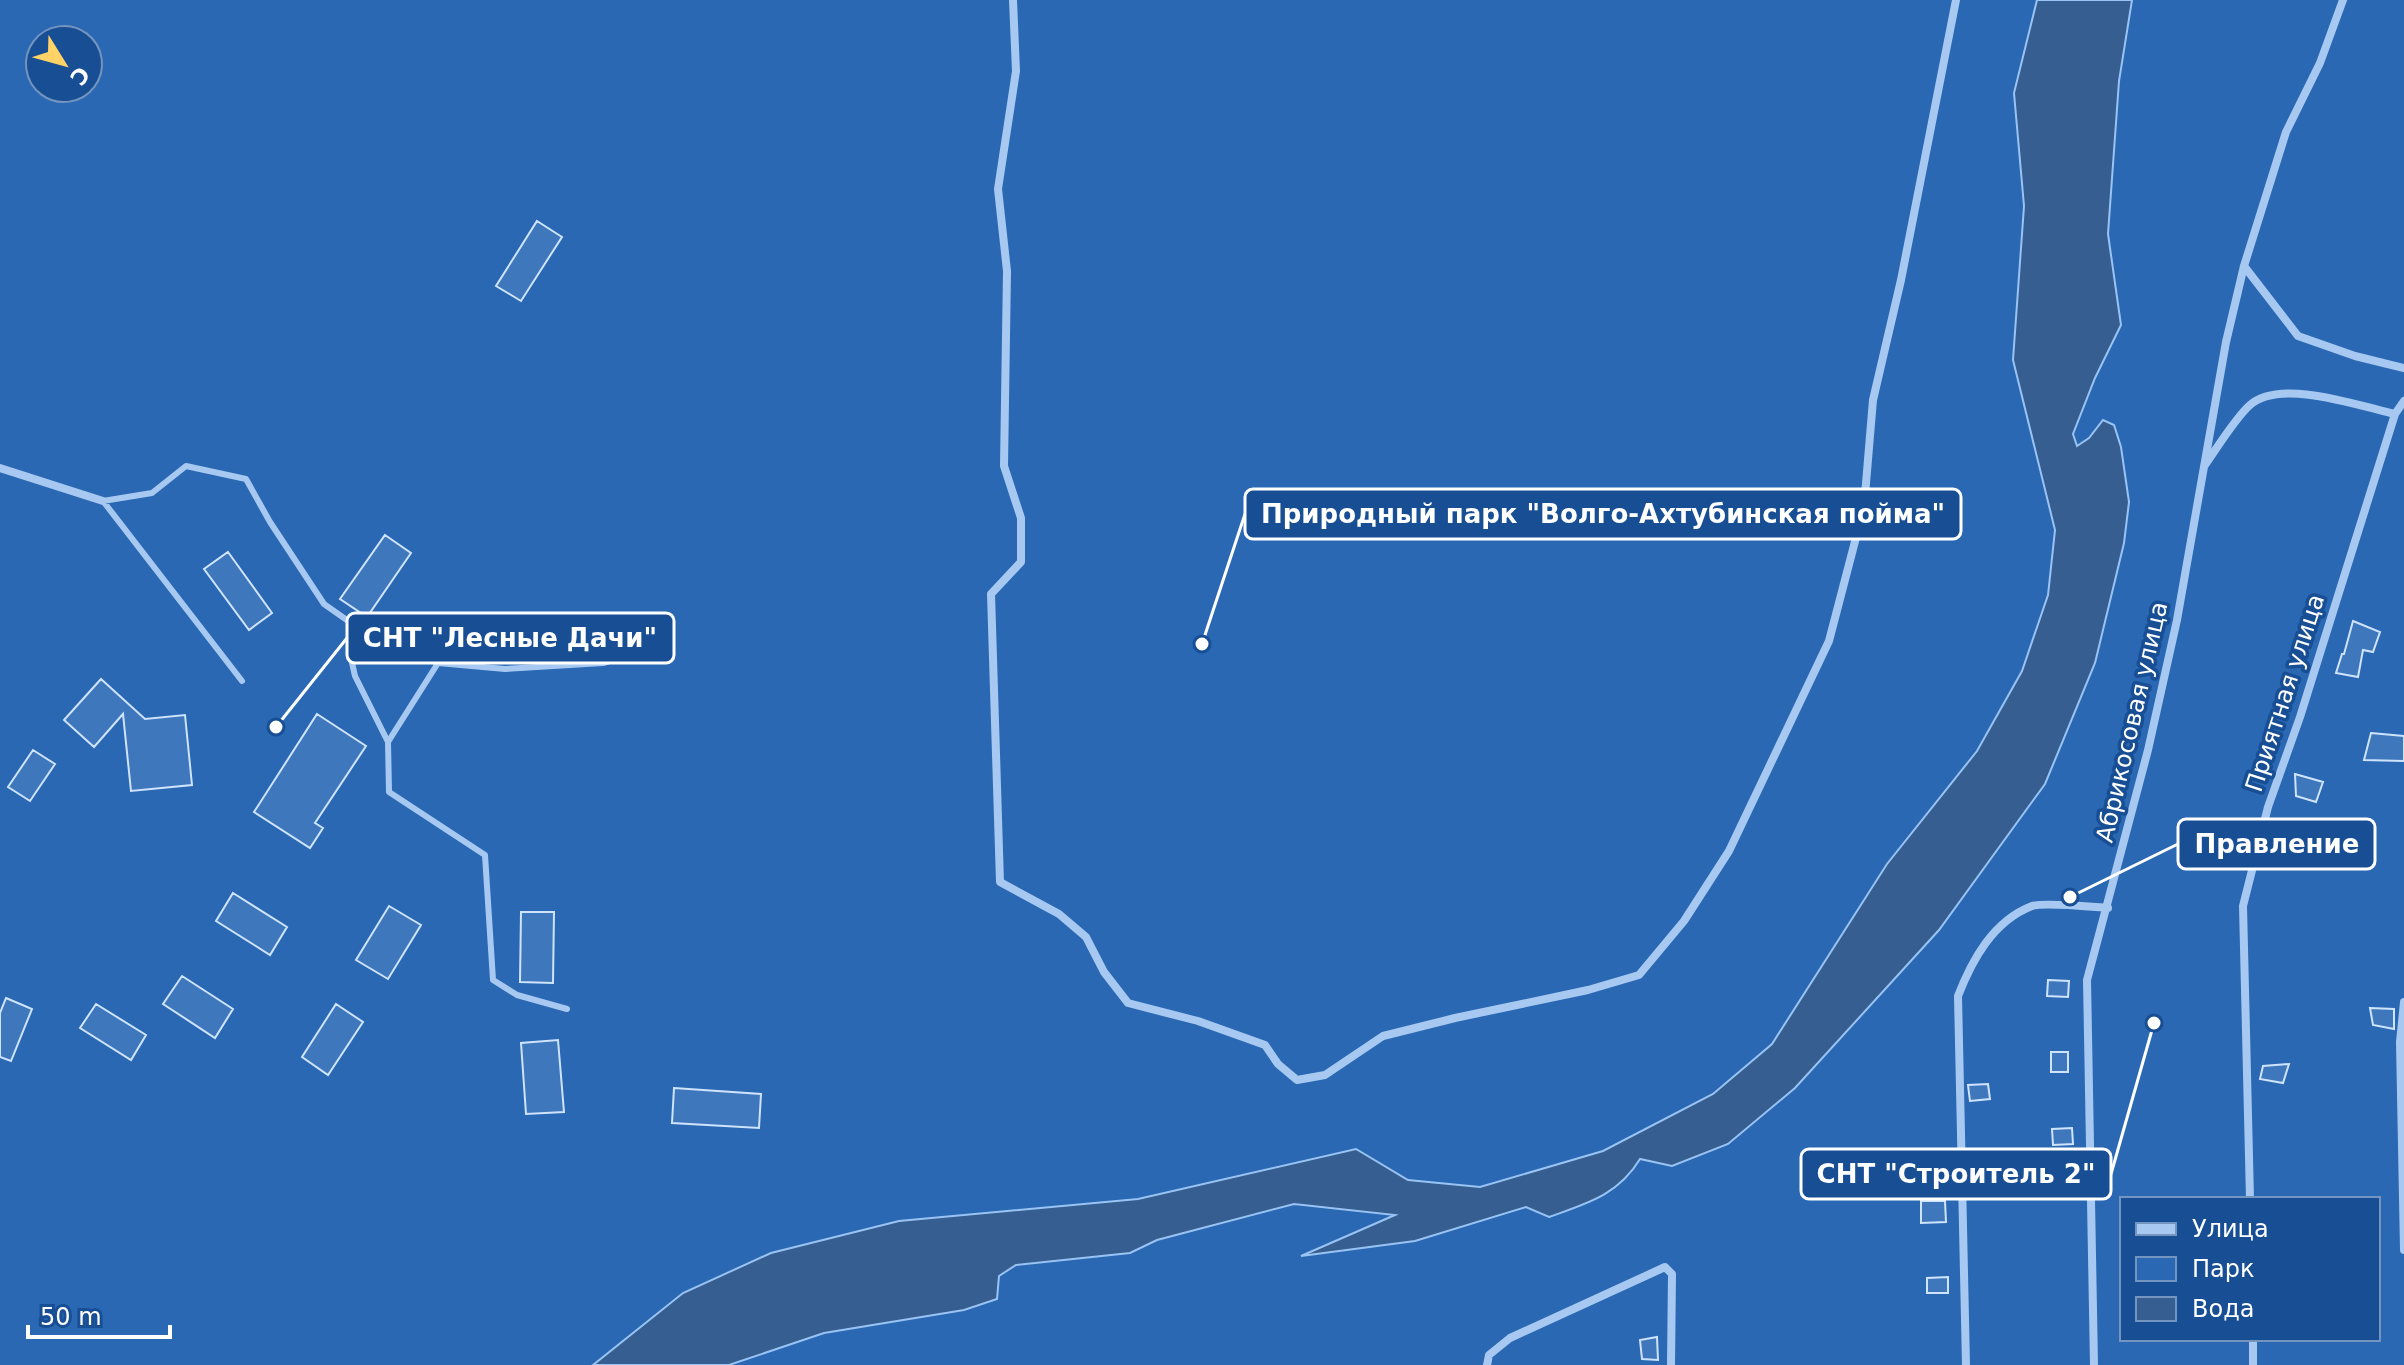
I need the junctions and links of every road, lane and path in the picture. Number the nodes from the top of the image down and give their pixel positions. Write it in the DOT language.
graph roads {
  1 [pos="1013,0"];
  2 [pos="1956,0"];
  3 [pos="2343,0"];
  4 [pos="2244,266"];
  5 [pos="2404,368"];
  6 [pos="2404,401"];
  7 [pos="2395,414"];
  8 [pos="0,468"];
  9 [pos="2202,468"];
  10 [pos="103,501"];
  11 [pos="361,630"];
  12 [pos="647,650"];
  13 [pos="438,663"];
  14 [pos="242,681"];
  15 [pos="388,742"];
  16 [pos="2108,908"];
  17 [pos="2404,1002"];
  18 [pos="567,1009"];
  19 [pos="2250,1197"];
  20 [pos="2404,1250"];
  21 [pos="2253,1341"];
  22 [pos="1487,1365"];
  23 [pos="1671,1365"];
  24 [pos="1966,1365"];
  25 [pos="2094,1365"];
  26 [pos="2253,1365"];
  1 -- 2 [label="street"];
  3 -- 4 [label="street, Абрикосовая улица"];
  4 -- 5 [label="street"];
  4 -- 9 [label="street, Абрикосовая улица"];
  6 -- 7 [label="street, Приятная улица"];
  7 -- 9 [label="street"];
  7 -- 19 [label="street, Приятная улица"];
  8 -- 10 [label="street"];
  9 -- 16 [label="street, Абрикосовая улица"];
  10 -- 11 [label="lane"];
  10 -- 14 [label="lane"];
  11 -- 13 [label="lane"];
  11 -- 15 [label="lane"];
  12 -- 13 [label="lane"];
  13 -- 15 [label="lane"];
  15 -- 18 [label="lane"];
  16 -- 24 [label="street"];
  16 -- 25 [label="street, Абрикосовая улица"];
  17 -- 20 [label="street"];
  21 -- 26 [label="street"];
  22 -- 23 [label="street"];
}
